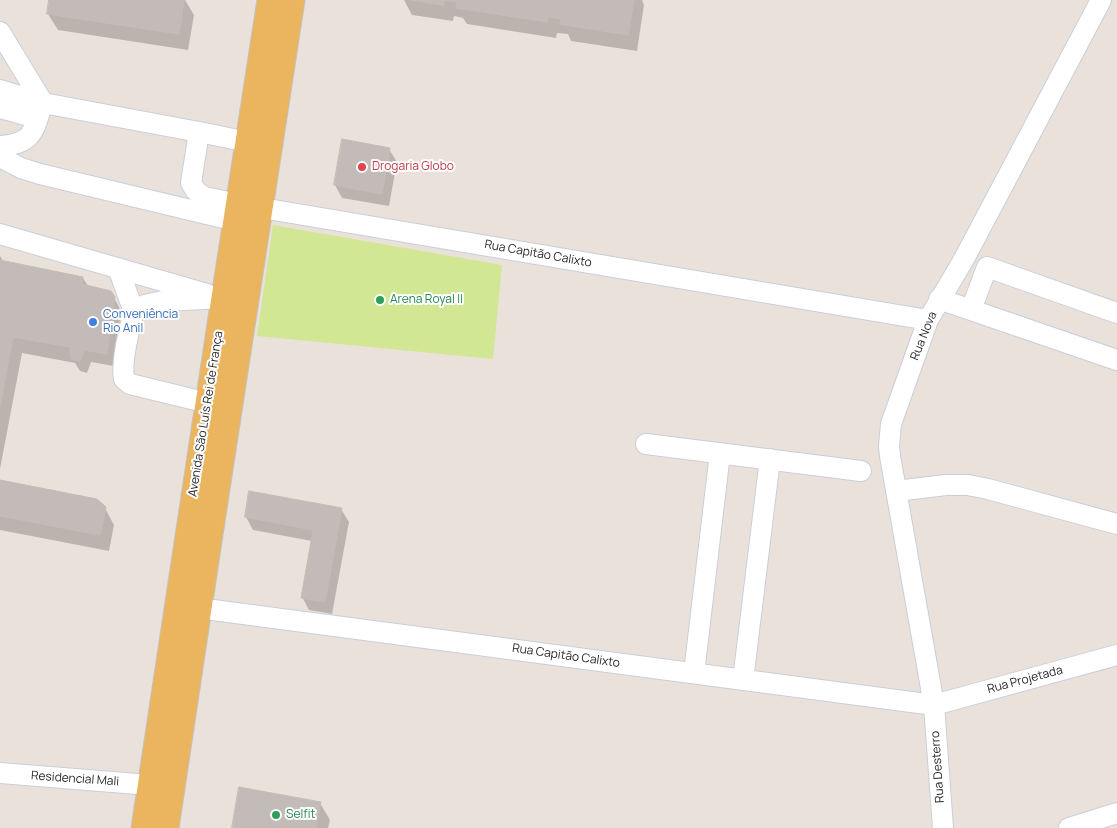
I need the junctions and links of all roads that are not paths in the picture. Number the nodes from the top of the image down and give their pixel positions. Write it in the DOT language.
graph roads {
  1 [pos="270,0"];
  2 [pos="292,0"];
  3 [pos="1101,0"];
  4 [pos="0,32"];
  5 [pos="0,90"];
  6 [pos="43,103"];
  7 [pos="0,108"];
  8 [pos="199,132"];
  9 [pos="248,142"];
  10 [pos="0,146"];
  11 [pos="0,157"];
  12 [pos="245,211"];
  13 [pos="0,234"];
  14 [pos="964,259"];
  15 [pos="987,267"];
  16 [pos="118,268"];
  17 [pos="224,298"];
  18 [pos="939,299"];
  19 [pos="971,310"];
  20 [pos="134,312"];
  21 [pos="1117,313"];
  22 [pos="928,320"];
  23 [pos="1117,360"];
  24 [pos="208,403"];
  25 [pos="646,444"];
  26 [pos="720,453"];
  27 [pos="770,459"];
  28 [pos="861,471"];
  29 [pos="896,491"];
  30 [pos="1117,524"];
  31 [pos="198,608"];
  32 [pos="1117,656"];
  33 [pos="694,673"];
  34 [pos="743,680"];
  35 [pos="934,705"];
  36 [pos="0,774"];
  37 [pos="150,785"];
  38 [pos="1117,813"];
  39 [pos="144,828"];
  40 [pos="166,828"];
  41 [pos="943,828"];
  42 [pos="1069,828"];
  1 -- 9 [label="main road, Avenida São Luís Rei de França"];
  2 -- 12 [label="main road, Avenida São Luís Rei de França"];
  3 -- 14 [label="street, Rua Nova"];
  4 -- 6 [label="street"];
  5 -- 6 [label="street"];
  6 -- 7 [label="street"];
  6 -- 8 [label="street"];
  6 -- 10 [label="street"];
  8 -- 9 [label="street"];
  8 -- 12 [label="street"];
  9 -- 12 [label="main road, Avenida São Luís Rei de França"];
  11 -- 12 [label="street"];
  12 -- 17 [label="main road, Avenida São Luís Rei de França"];
  12 -- 22 [label="street, Rua Capitão Calixto"];
  12 -- 31 [label="main road, Avenida São Luís Rei de França"];
  13 -- 16 [label="street"];
  14 -- 15 [label="street"];
  14 -- 18 [label="street, Rua Nova"];
  15 -- 19 [label="street"];
  15 -- 21 [label="street"];
  16 -- 17 [label="street"];
  16 -- 20 [label="street"];
  17 -- 20 [label="street"];
  17 -- 24 [label="main road, Avenida São Luís Rei de França"];
  18 -- 19 [label="street"];
  18 -- 22 [label="street, Rua Nova"];
  19 -- 23 [label="street"];
  20 -- 24 [label="street"];
  22 -- 29 [label="street, Rua Nova"];
  24 -- 37 [label="main road, Avenida São Luís Rei de França"];
  25 -- 26 [label="street"];
  26 -- 27 [label="street"];
  26 -- 33 [label="street"];
  27 -- 28 [label="street"];
  27 -- 34 [label="street"];
  29 -- 30 [label="street"];
  29 -- 35 [label="street, Rua Nova"];
  31 -- 33 [label="street, Rua Capitão Calixto"];
  31 -- 40 [label="main road, Avenida São Luís Rei de França"];
  32 -- 35 [label="street, Rua Projetada"];
  33 -- 34 [label="street, Rua Capitão Calixto"];
  34 -- 35 [label="street, Rua Capitão Calixto"];
  35 -- 41 [label="street, Rua Desterro"];
  36 -- 37 [label="street, Residencial Mali"];
  37 -- 39 [label="main road, Avenida São Luís Rei de França"];
  38 -- 42 [label="street"];
}
